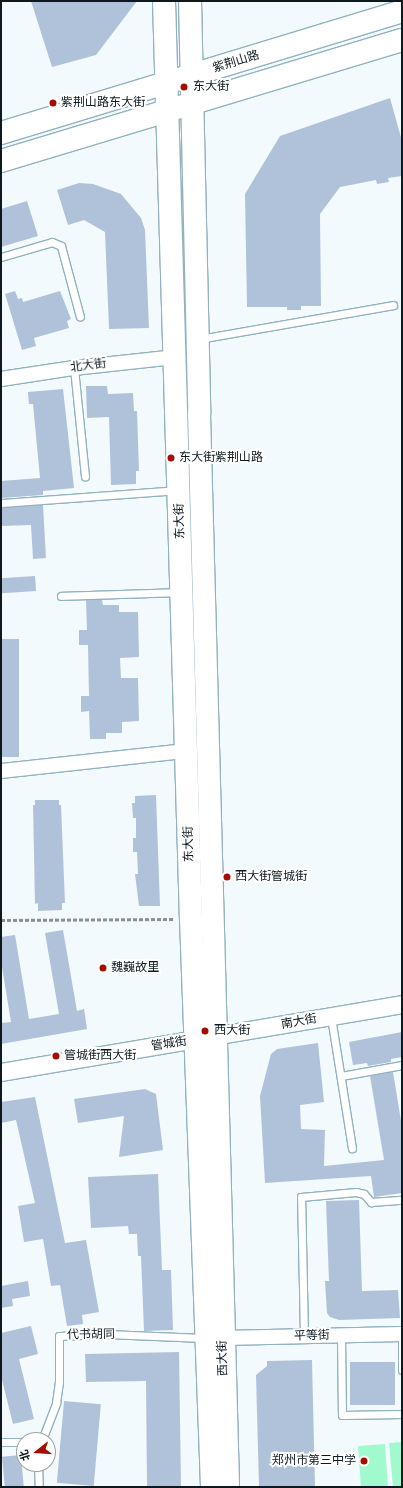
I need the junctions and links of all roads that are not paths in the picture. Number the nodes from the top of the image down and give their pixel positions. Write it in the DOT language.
graph roads {
  1 [pos="164,1"];
  2 [pos="190,1"];
  3 [pos="402,11"];
  4 [pos="402,40"];
  5 [pos="192,75"];
  6 [pos="166,82"];
  7 [pos="192,103"];
  8 [pos="167,111"];
  9 [pos="1,133"];
  10 [pos="1,161"];
  11 [pos="1,257"];
  12 [pos="393,306"];
  13 [pos="80,317"];
  14 [pos="197,339"];
  15 [pos="176,357"];
  16 [pos="74,368"];
  17 [pos="1,379"];
  18 [pos="85,476"];
  19 [pos="179,489"];
  20 [pos="1,503"];
  21 [pos="183,592"];
  22 [pos="61,596"];
  23 [pos="186,751"];
  24 [pos="1,771"];
  25 [pos="402,1004"];
  26 [pos="331,1017"];
  27 [pos="205,1038"];
  28 [pos="402,1064"];
  29 [pos="1,1072"];
  30 [pos="341,1076"];
  31 [pos="352,1148"];
  32 [pos="402,1200"];
  33 [pos="402,1334"];
  34 [pos="341,1335"];
  35 [pos="304,1336"];
  36 [pos="214,1338"];
  37 [pos="402,1370"];
  38 [pos="402,1414"];
  39 [pos="45,1432"];
  40 [pos="1,1442"];
  41 [pos="16,1442"];
  42 [pos="38,1472"];
  43 [pos="39,1487"];
  44 [pos="212,1487"];
  45 [pos="228,1487"];
  1 -- 6 [label="main road, 东大街"];
  2 -- 5 [label="main road, 东大街"];
  3 -- 5 [label="main road, 紫荆山路"];
  4 -- 7 [label="main road"];
  5 -- 6 [label="main road, 紫荆山路"];
  5 -- 7 [label="main road, 东大街"];
  6 -- 8 [label="main road, 东大街"];
  6 -- 9 [label="main road, 紫荆山路"];
  7 -- 8 [label="main road"];
  7 -- 14 [label="main road, 东大街"];
  8 -- 10 [label="main road"];
  8 -- 15 [label="main road, 东大街"];
  11 -- 13 [label="lane"];
  12 -- 14 [label="lane"];
  14 -- 27 [label="main road, 东大街"];
  15 -- 16 [label="street, 北大街"];
  15 -- 19 [label="main road, 东大街"];
  16 -- 17 [label="street, 北大街"];
  16 -- 18 [label="lane"];
  19 -- 20 [label="lane"];
  19 -- 21 [label="main road, 东大街"];
  21 -- 22 [label="lane"];
  21 -- 23 [label="main road, 东大街"];
  23 -- 24 [label="street"];
  23 -- 27 [label="main road, 东大街"];
  25 -- 26 [label="street, 南大街"];
  26 -- 27 [label="street, 南大街"];
  26 -- 30 [label="lane"];
  27 -- 29 [label="street, 管城街"];
  27 -- 36 [label="main road, 西大街"];
  28 -- 30 [label="lane"];
  30 -- 31 [label="lane"];
  32 -- 35 [label="lane"];
  33 -- 34 [label="street, 平等街"];
  33 -- 37 [label="lane"];
  34 -- 35 [label="street, 平等街"];
  34 -- 38 [label="lane"];
  35 -- 36 [label="street, 平等街"];
  36 -- 39 [label="lane, 代书胡同"];
  36 -- 44 [label="main road, 西大街"];
  36 -- 45 [label="main road, 西大街"];
  40 -- 41 [label="lane"];
  42 -- 43 [label="lane"];
}
